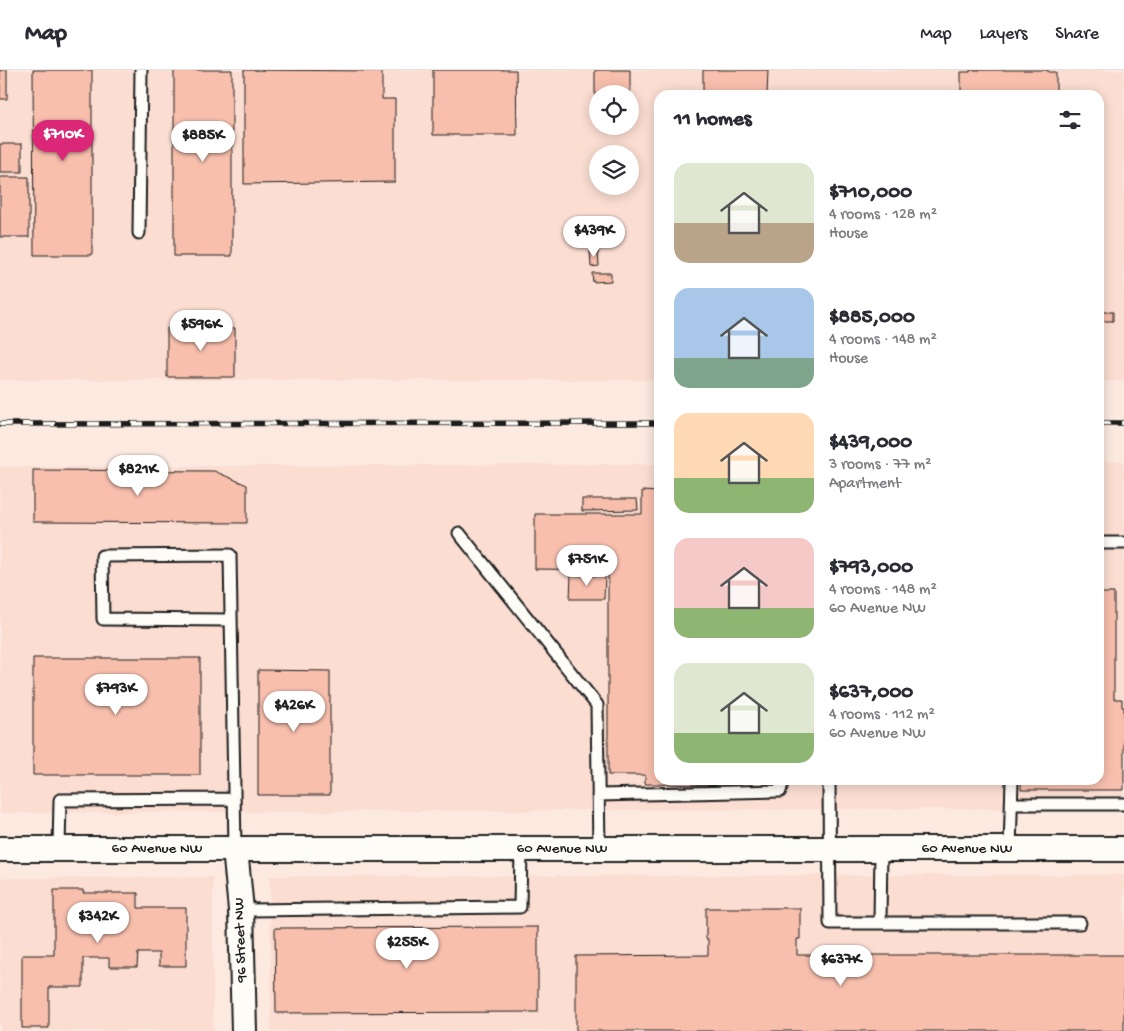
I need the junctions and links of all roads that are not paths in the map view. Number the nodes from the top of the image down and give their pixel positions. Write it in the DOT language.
graph roads {
  1 [pos="141,70"];
  2 [pos="139,233"];
  3 [pos="458,533"];
  4 [pos="1104,543"];
  5 [pos="1124,543"];
  6 [pos="231,620"];
  7 [pos="782,785"];
  8 [pos="829,785"];
  9 [pos="1012,785"];
  10 [pos="598,795"];
  11 [pos="234,800"];
  12 [pos="1012,804"];
  13 [pos="1124,804"];
  14 [pos="0,849"];
  15 [pos="59,849"];
  16 [pos="235,849"];
  17 [pos="829,849"];
  18 [pos="881,849"];
  19 [pos="1010,849"];
  20 [pos="1124,849"];
  21 [pos="521,850"];
  22 [pos="599,850"];
  23 [pos="241,910"];
  24 [pos="880,923"];
  25 [pos="1080,923"];
  26 [pos="244,1031"];
  1 -- 2 [label="lane"];
  3 -- 10 [label="lane"];
  4 -- 5 [label="lane"];
  6 -- 6 [label="lane"];
  6 -- 11 [label="lane"];
  7 -- 10 [label="lane"];
  8 -- 17 [label="lane"];
  9 -- 12 [label="lane"];
  10 -- 22 [label="lane"];
  11 -- 15 [label="lane"];
  11 -- 16 [label="lane"];
  12 -- 13 [label="lane"];
  12 -- 19 [label="lane"];
  14 -- 15 [label="street, 60 Avenue NW"];
  15 -- 16 [label="street, 60 Avenue NW"];
  16 -- 21 [label="street, 60 Avenue NW"];
  16 -- 23 [label="street, 96 Street NW"];
  17 -- 18 [label="street, 60 Avenue NW"];
  17 -- 22 [label="street, 60 Avenue NW"];
  17 -- 24 [label="lane"];
  18 -- 19 [label="street, 60 Avenue NW"];
  18 -- 24 [label="lane"];
  19 -- 20 [label="street, 60 Avenue NW"];
  21 -- 22 [label="street, 60 Avenue NW"];
  21 -- 23 [label="lane"];
  23 -- 26 [label="street, 96 Street NW"];
  24 -- 25 [label="lane"];
}
